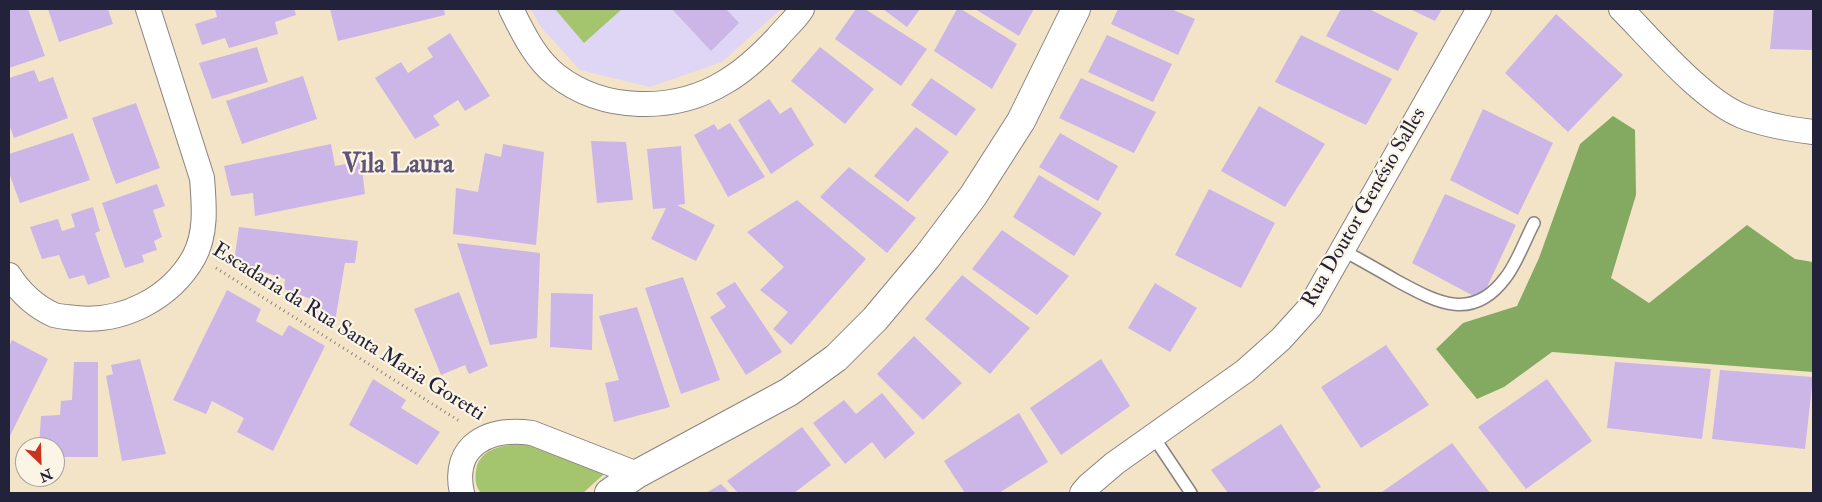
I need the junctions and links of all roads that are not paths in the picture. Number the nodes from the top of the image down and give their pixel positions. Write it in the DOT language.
graph roads {
  1 [pos="148,9"];
  2 [pos="511,9"];
  3 [pos="802,9"];
  4 [pos="1076,9"];
  5 [pos="1479,9"];
  6 [pos="1621,9"];
  7 [pos="1813,132"];
  8 [pos="1534,223"];
  9 [pos="1342,250"];
  10 [pos="9,275"];
  11 [pos="1153,436"];
  12 [pos="637,474"];
  13 [pos="462,493"];
  14 [pos="609,493"];
  15 [pos="1082,493"];
  16 [pos="1191,493"];
  1 -- 10 [label="street"];
  2 -- 3 [label="street"];
  4 -- 12 [label="street"];
  5 -- 9 [label="street, Rua Doutor Genésio Salles"];
  6 -- 7 [label="street"];
  8 -- 9 [label="lane"];
  9 -- 11 [label="street, Rua Doutor Genésio Salles"];
  11 -- 15 [label="street, Rua Doutor Genésio Salles"];
  11 -- 16 [label="lane"];
  12 -- 13 [label="street"];
  12 -- 14 [label="street"];
}
